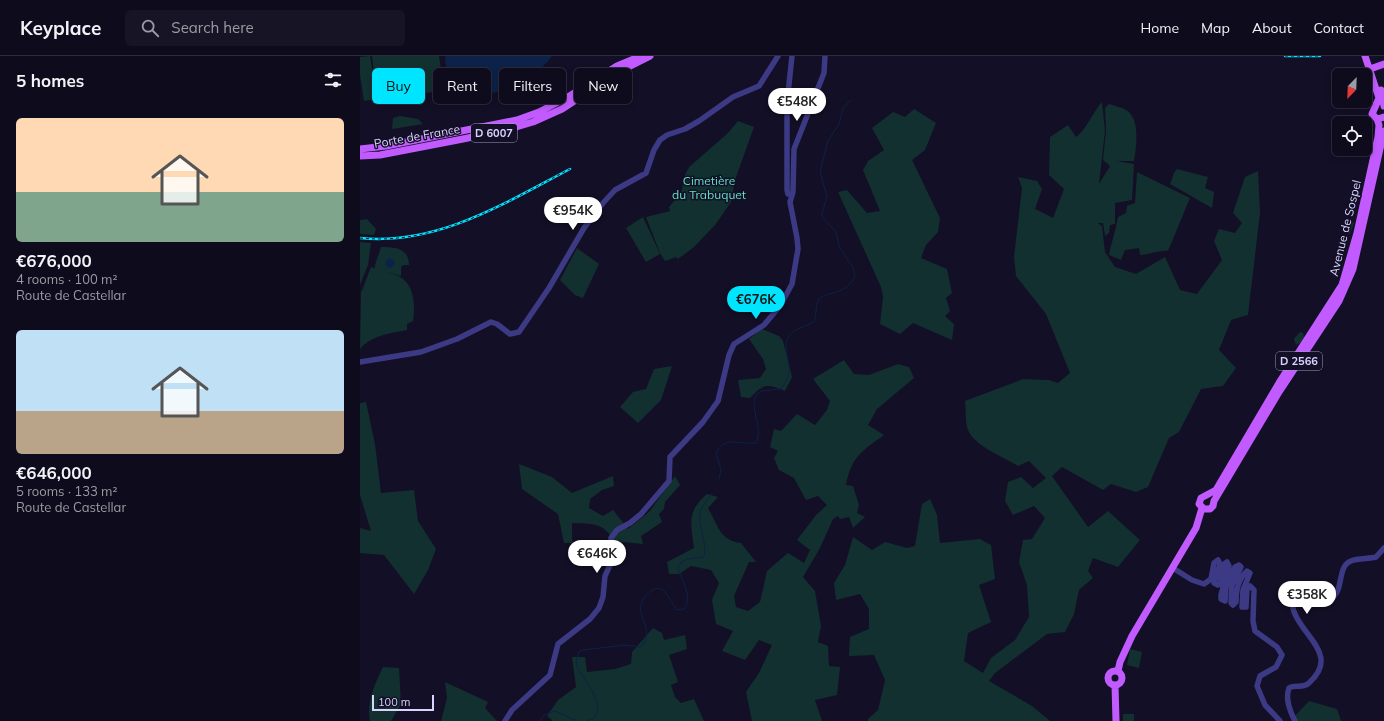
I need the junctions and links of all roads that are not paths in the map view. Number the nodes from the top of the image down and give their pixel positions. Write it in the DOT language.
graph roads {
  1 [pos="641,56"];
  2 [pos="650,56"];
  3 [pos="778,56"];
  4 [pos="792,56"];
  5 [pos="825,56"];
  6 [pos="1365,56"];
  7 [pos="1370,56"];
  8 [pos="1384,64"];
  9 [pos="1372,68"];
  10 [pos="1381,107"];
  11 [pos="1382,119"];
  12 [pos="1384,130"];
  13 [pos="360,149"];
  14 [pos="360,156"];
  15 [pos="791,195"];
  16 [pos="1332,307"];
  17 [pos="360,362"];
  18 [pos="1208,496"];
  19 [pos="1214,501"];
  20 [pos="1205,509"];
  21 [pos="1384,548"];
  22 [pos="1176,570"];
  23 [pos="1158,593"];
  24 [pos="1118,671"];
  25 [pos="1115,685"];
  26 [pos="505,721"];
  27 [pos="1116,721"];
  28 [pos="1280,721"];
  29 [pos="1295,721"];
  1 -- 13 [label="main road, Porte de France / D 6007"];
  2 -- 14 [label="main road, Porte de France / D 6007"];
  3 -- 17 [label="street"];
  4 -- 15 [label="street"];
  5 -- 15 [label="street"];
  6 -- 9 [label="main road"];
  7 -- 9 [label="main road"];
  8 -- 9 [label="main road"];
  9 -- 10 [label="main road"];
  10 -- 11 [label="main road, Avenue de Sospel"];
  11 -- 16 [label="main road, Avenue de Sospel / D 2566"];
  12 -- 16 [label="main road, Avenue de Sospel / D 2566"];
  15 -- 26 [label="street"];
  16 -- 18 [label="main road, Avenue de Sospel / D 2566"];
  16 -- 19 [label="main road, Avenue de Sospel / D 2566"];
  18 -- 19 [label="main road"];
  18 -- 20 [label="main road"];
  19 -- 20 [label="main road"];
  20 -- 22 [label="main road"];
  20 -- 23 [label="main road"];
  21 -- 29 [label="street"];
  22 -- 23 [label="main road"];
  22 -- 28 [label="street"];
  23 -- 24 [label="main road"];
  24 -- 25 [label="main road"];
  24 -- 25 [label="main road"];
  25 -- 27 [label="main road"];
}
